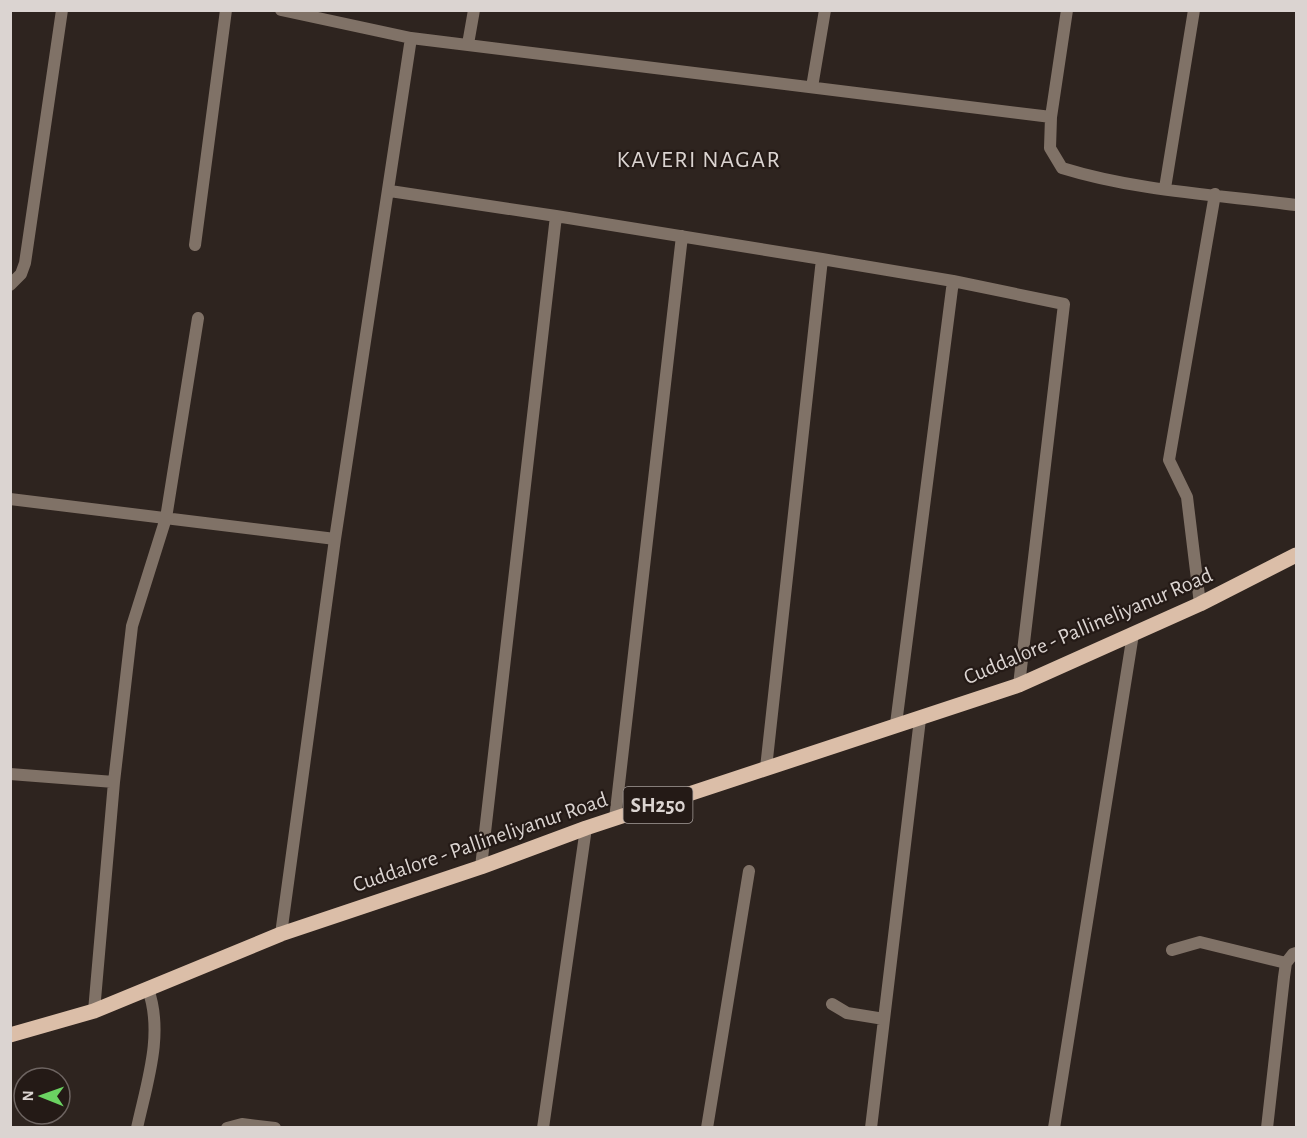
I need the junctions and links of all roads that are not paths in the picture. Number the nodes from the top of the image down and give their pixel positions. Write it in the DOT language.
graph roads {
  1 [pos="62,10"];
  2 [pos="226,10"];
  3 [pos="281,10"];
  4 [pos="474,10"];
  5 [pos="825,10"];
  6 [pos="1067,10"];
  7 [pos="1194,10"];
  8 [pos="411,38"];
  9 [pos="468,44"];
  10 [pos="812,87"];
  11 [pos="1051,117"];
  12 [pos="1165,188"];
  13 [pos="390,191"];
  14 [pos="1215,194"];
  15 [pos="1296,205"];
  16 [pos="556,216"];
  17 [pos="682,236"];
  18 [pos="195,245"];
  19 [pos="822,259"];
  20 [pos="953,281"];
  21 [pos="10,285"];
  22 [pos="198,318"];
  23 [pos="10,499"];
  24 [pos="166,518"];
  25 [pos="335,539"];
  26 [pos="1296,555"];
  27 [pos="1200,604"];
  28 [pos="1133,634"];
  29 [pos="1019,685"];
  30 [pos="920,719"];
  31 [pos="896,724"];
  32 [pos="766,768"];
  33 [pos="10,774"];
  34 [pos="114,782"];
  35 [pos="615,819"];
  36 [pos="586,828"];
  37 [pos="481,867"];
  38 [pos="749,871"];
  39 [pos="281,934"];
  40 [pos="1172,950"];
  41 [pos="1296,953"];
  42 [pos="1286,963"];
  43 [pos="148,989"];
  44 [pos="832,1004"];
  45 [pos="94,1011"];
  46 [pos="884,1018"];
  47 [pos="10,1035"];
  48 [pos="137,1128"];
  49 [pos="227,1128"];
  50 [pos="275,1128"];
  51 [pos="543,1128"];
  52 [pos="706,1128"];
  53 [pos="871,1128"];
  54 [pos="1054,1128"];
  55 [pos="1267,1128"];
  1 -- 21 [label="street"];
  2 -- 18 [label="street"];
  3 -- 8 [label="street"];
  4 -- 9 [label="street"];
  5 -- 10 [label="street"];
  6 -- 11 [label="street"];
  7 -- 12 [label="street"];
  8 -- 9 [label="street"];
  8 -- 13 [label="street"];
  9 -- 10 [label="street"];
  10 -- 11 [label="street"];
  11 -- 12 [label="street"];
  12 -- 14 [label="street"];
  13 -- 16 [label="street"];
  13 -- 25 [label="street"];
  14 -- 15 [label="street"];
  14 -- 27 [label="street"];
  16 -- 17 [label="street"];
  16 -- 37 [label="street"];
  17 -- 19 [label="street"];
  17 -- 35 [label="street"];
  19 -- 20 [label="street"];
  19 -- 32 [label="street"];
  20 -- 29 [label="street"];
  20 -- 31 [label="street"];
  22 -- 24 [label="street"];
  23 -- 24 [label="street"];
  24 -- 25 [label="street"];
  24 -- 34 [label="street"];
  25 -- 39 [label="street"];
  26 -- 27 [label="main road, Cuddalore - Pallineliyanur Road / SH250"];
  27 -- 28 [label="main road, Cuddalore - Pallineliyanur Road / SH250"];
  28 -- 29 [label="main road, Cuddalore - Pallineliyanur Road / SH250"];
  28 -- 54 [label="street"];
  29 -- 30 [label="main road, Cuddalore - Pallineliyanur Road / SH250"];
  30 -- 31 [label="main road, Cuddalore - Pallineliyanur Road / SH250"];
  30 -- 46 [label="street"];
  31 -- 32 [label="main road, Cuddalore - Pallineliyanur Road / SH250"];
  32 -- 35 [label="main road, Cuddalore - Pallineliyanur Road / SH250"];
  33 -- 34 [label="street"];
  34 -- 45 [label="street"];
  35 -- 36 [label="main road, Cuddalore - Pallineliyanur Road / SH250"];
  36 -- 37 [label="main road, Cuddalore - Pallineliyanur Road / SH250"];
  36 -- 51 [label="street"];
  37 -- 39 [label="main road, Cuddalore - Pallineliyanur Road / SH250"];
  38 -- 52 [label="street"];
  39 -- 43 [label="main road, Cuddalore - Pallineliyanur Road / SH250"];
  40 -- 42 [label="street"];
  41 -- 42 [label="street"];
  42 -- 55 [label="street"];
  43 -- 45 [label="main road, Cuddalore - Pallineliyanur Road / SH250"];
  43 -- 48 [label="street"];
  44 -- 46 [label="street"];
  45 -- 47 [label="main road, Cuddalore - Pallineliyanur Road / SH250"];
  46 -- 53 [label="street"];
  49 -- 50 [label="street"];
}
